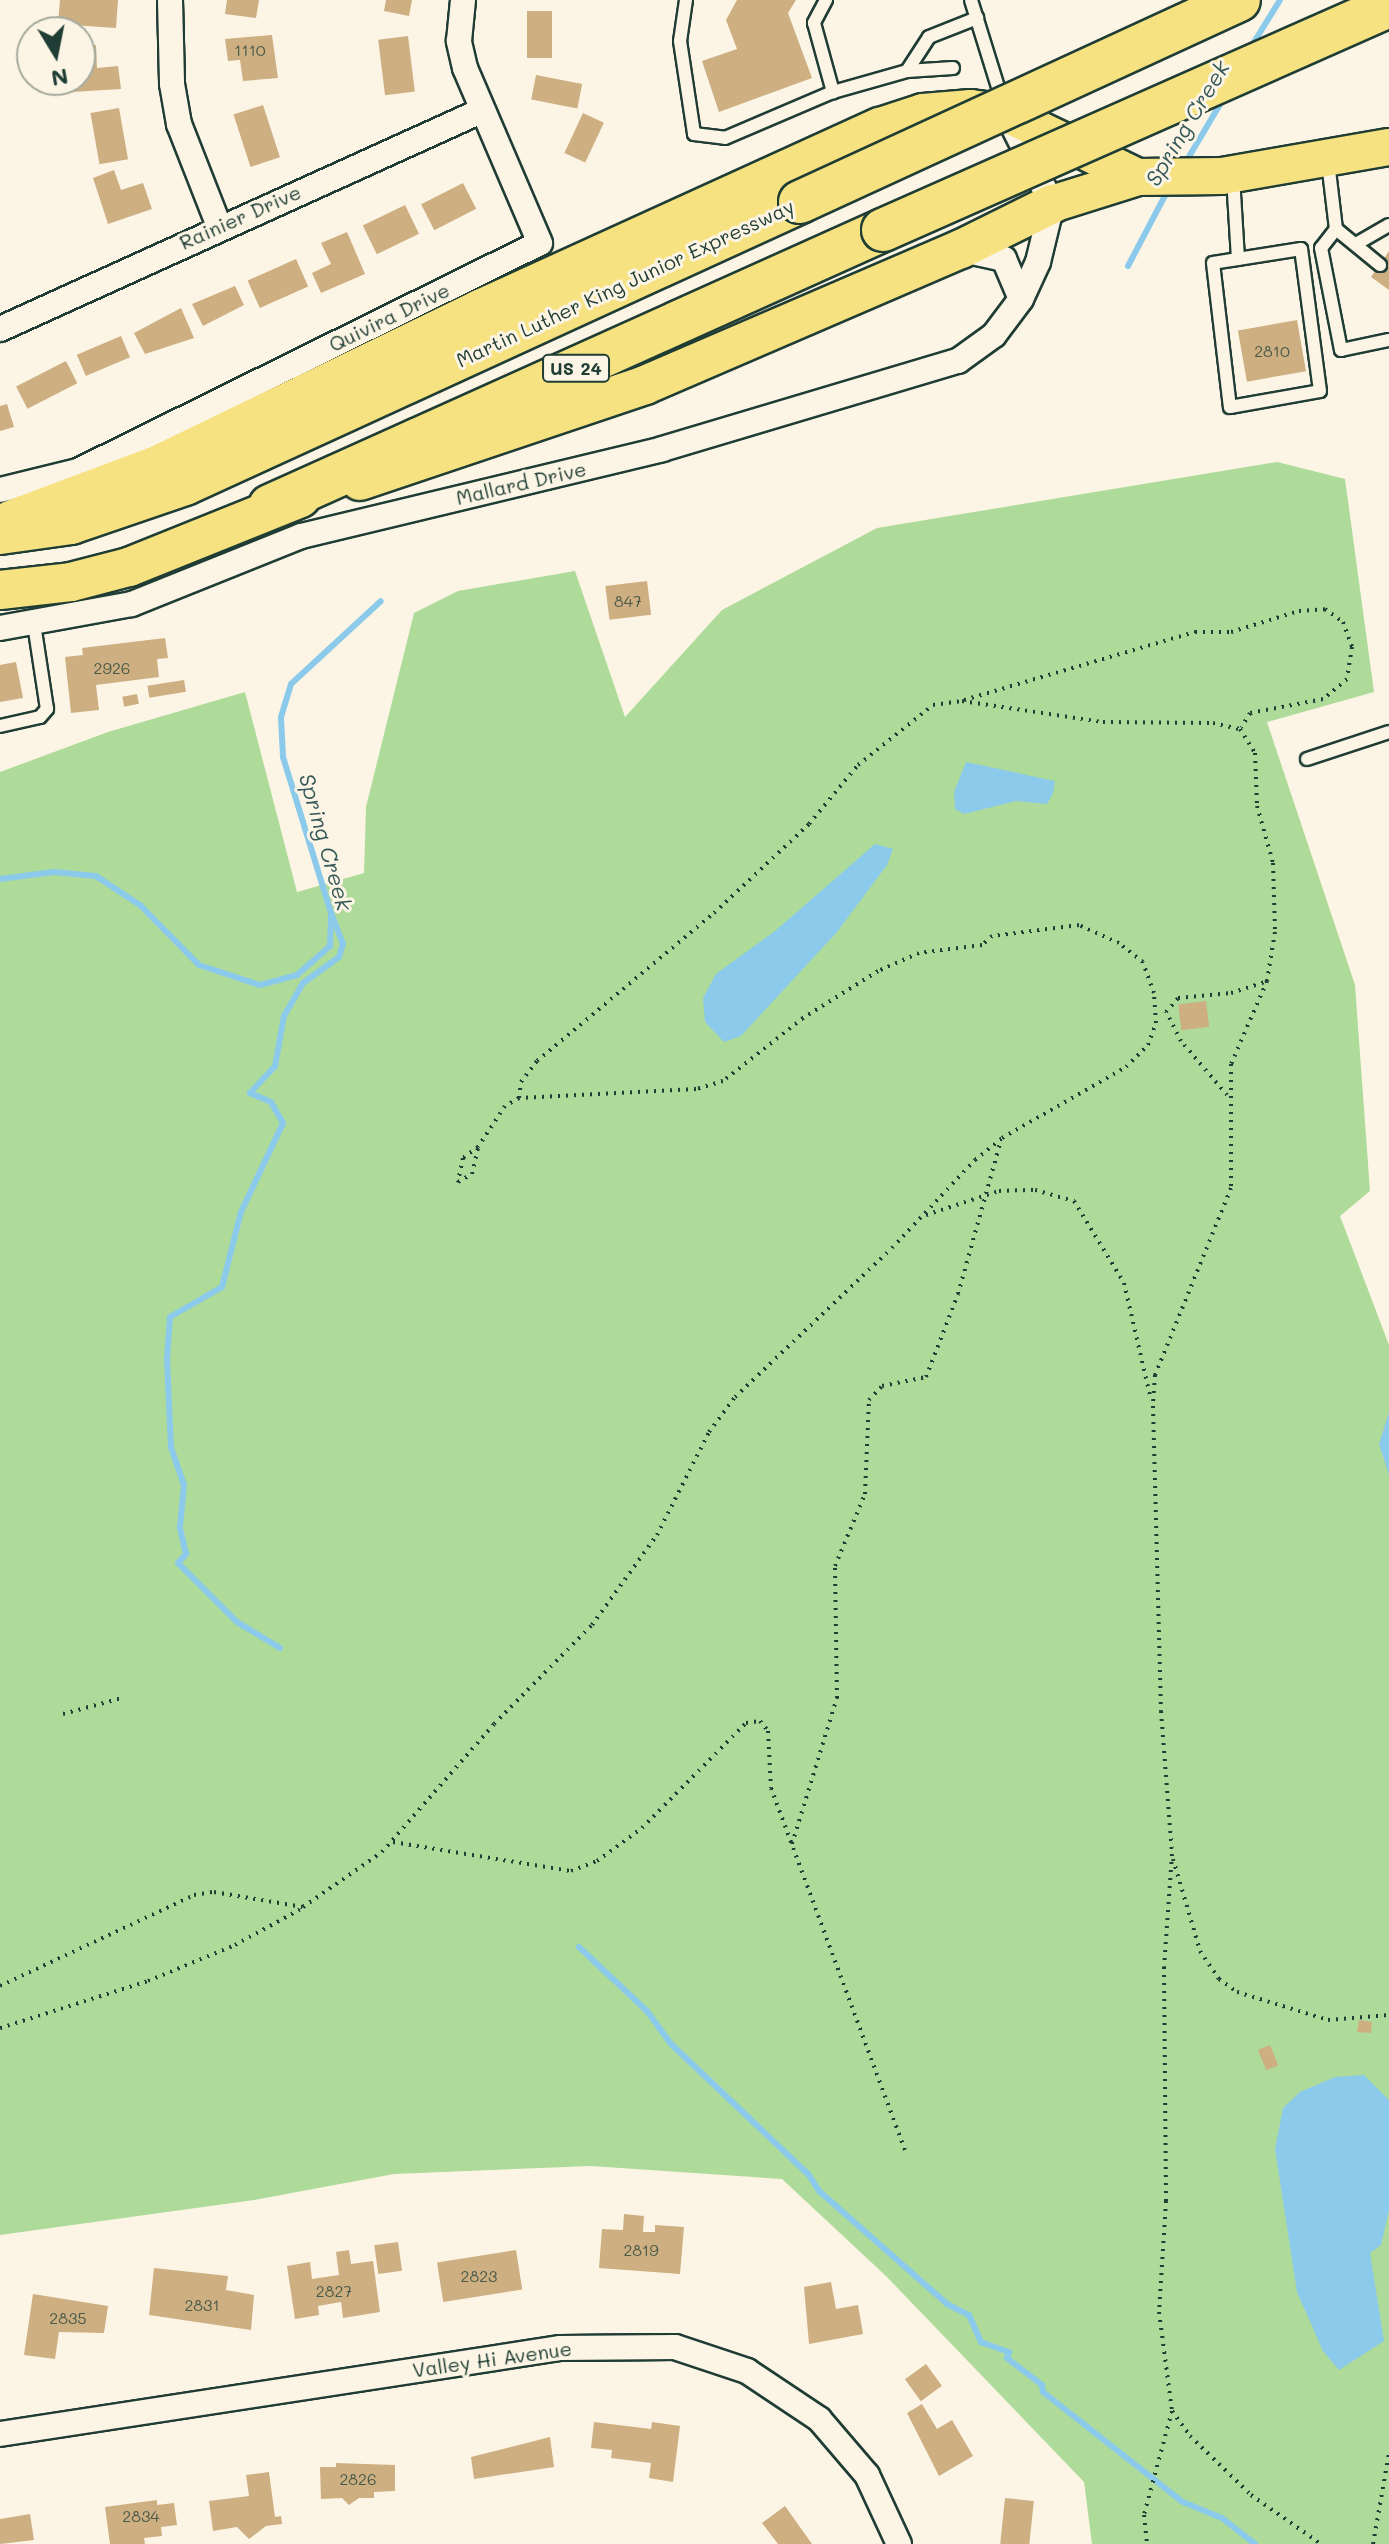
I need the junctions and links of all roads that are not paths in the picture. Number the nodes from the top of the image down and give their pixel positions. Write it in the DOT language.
graph roads {
  1 [pos="170,0"];
  2 [pos="463,0"];
  3 [pos="686,0"];
  4 [pos="826,0"];
  5 [pos="971,0"];
  6 [pos="1239,0"];
  7 [pos="1389,6"];
  8 [pos="977,18"];
  9 [pos="953,68"];
  10 [pos="907,71"];
  11 [pos="833,92"];
  12 [pos="483,110"];
  13 [pos="1007,114"];
  14 [pos="1389,147"];
  15 [pos="1327,158"];
  16 [pos="1127,172"];
  17 [pos="1227,175"];
  18 [pos="1044,188"];
  19 [pos="1389,225"];
  20 [pos="219,226"];
  21 [pos="1336,229"];
  22 [pos="1376,231"];
  23 [pos="1389,239"];
  24 [pos="1356,244"];
  25 [pos="961,249"];
  26 [pos="1238,259"];
  27 [pos="1380,265"];
  28 [pos="1021,299"];
  29 [pos="0,329"];
  30 [pos="1389,340"];
  31 [pos="0,490"];
  32 [pos="270,506"];
  33 [pos="0,523"];
  34 [pos="0,533"];
  35 [pos="0,590"];
  36 [pos="34,624"];
  37 [pos="0,628"];
  38 [pos="0,726"];
  39 [pos="1389,732"];
  40 [pos="1307,759"];
  41 [pos="0,2434"];
  42 [pos="899,2544"];
  1 -- 20 [label="street"];
  2 -- 12 [label="street, Quivira Drive"];
  3 -- 11 [label="lane"];
  4 -- 11 [label="lane"];
  5 -- 8 [label="lane"];
  6 -- 34 [label="highway, Martin Luther King Junior Expressway / US 24, bridge"];
  7 -- 32 [label="highway, US 24, bridge"];
  8 -- 10 [label="lane"];
  8 -- 13 [label="lane"];
  9 -- 10 [label="lane"];
  10 -- 11 [label="lane"];
  12 -- 20 [label="street, Rainier Drive"];
  12 -- 31 [label="street, Quivira Drive"];
  13 -- 16 [label="main road"];
  13 -- 18 [label="street"];
  13 -- 33 [label="highway"];
  14 -- 15 [label="main road"];
  15 -- 17 [label="main road"];
  15 -- 21 [label="lane"];
  16 -- 17 [label="main road"];
  16 -- 18 [label="main road"];
  17 -- 26 [label="lane"];
  18 -- 25 [label="highway"];
  18 -- 28 [label="street, Mallard Drive"];
  19 -- 22 [label="lane"];
  20 -- 29 [label="street, Rainier Drive"];
  21 -- 24 [label="lane"];
  21 -- 30 [label="lane"];
  22 -- 23 [label="lane"];
  22 -- 24 [label="lane"];
  24 -- 27 [label="lane"];
  25 -- 28 [label="street"];
  25 -- 32 [label="highway"];
  26 -- 26 [label="lane"];
  28 -- 36 [label="street, Mallard Drive"];
  32 -- 35 [label="highway, US 24"];
  36 -- 37 [label="street, Mallard Drive"];
  36 -- 38 [label="lane"];
  39 -- 40 [label="lane"];
  41 -- 42 [label="street, Valley Hi Avenue"];
}
